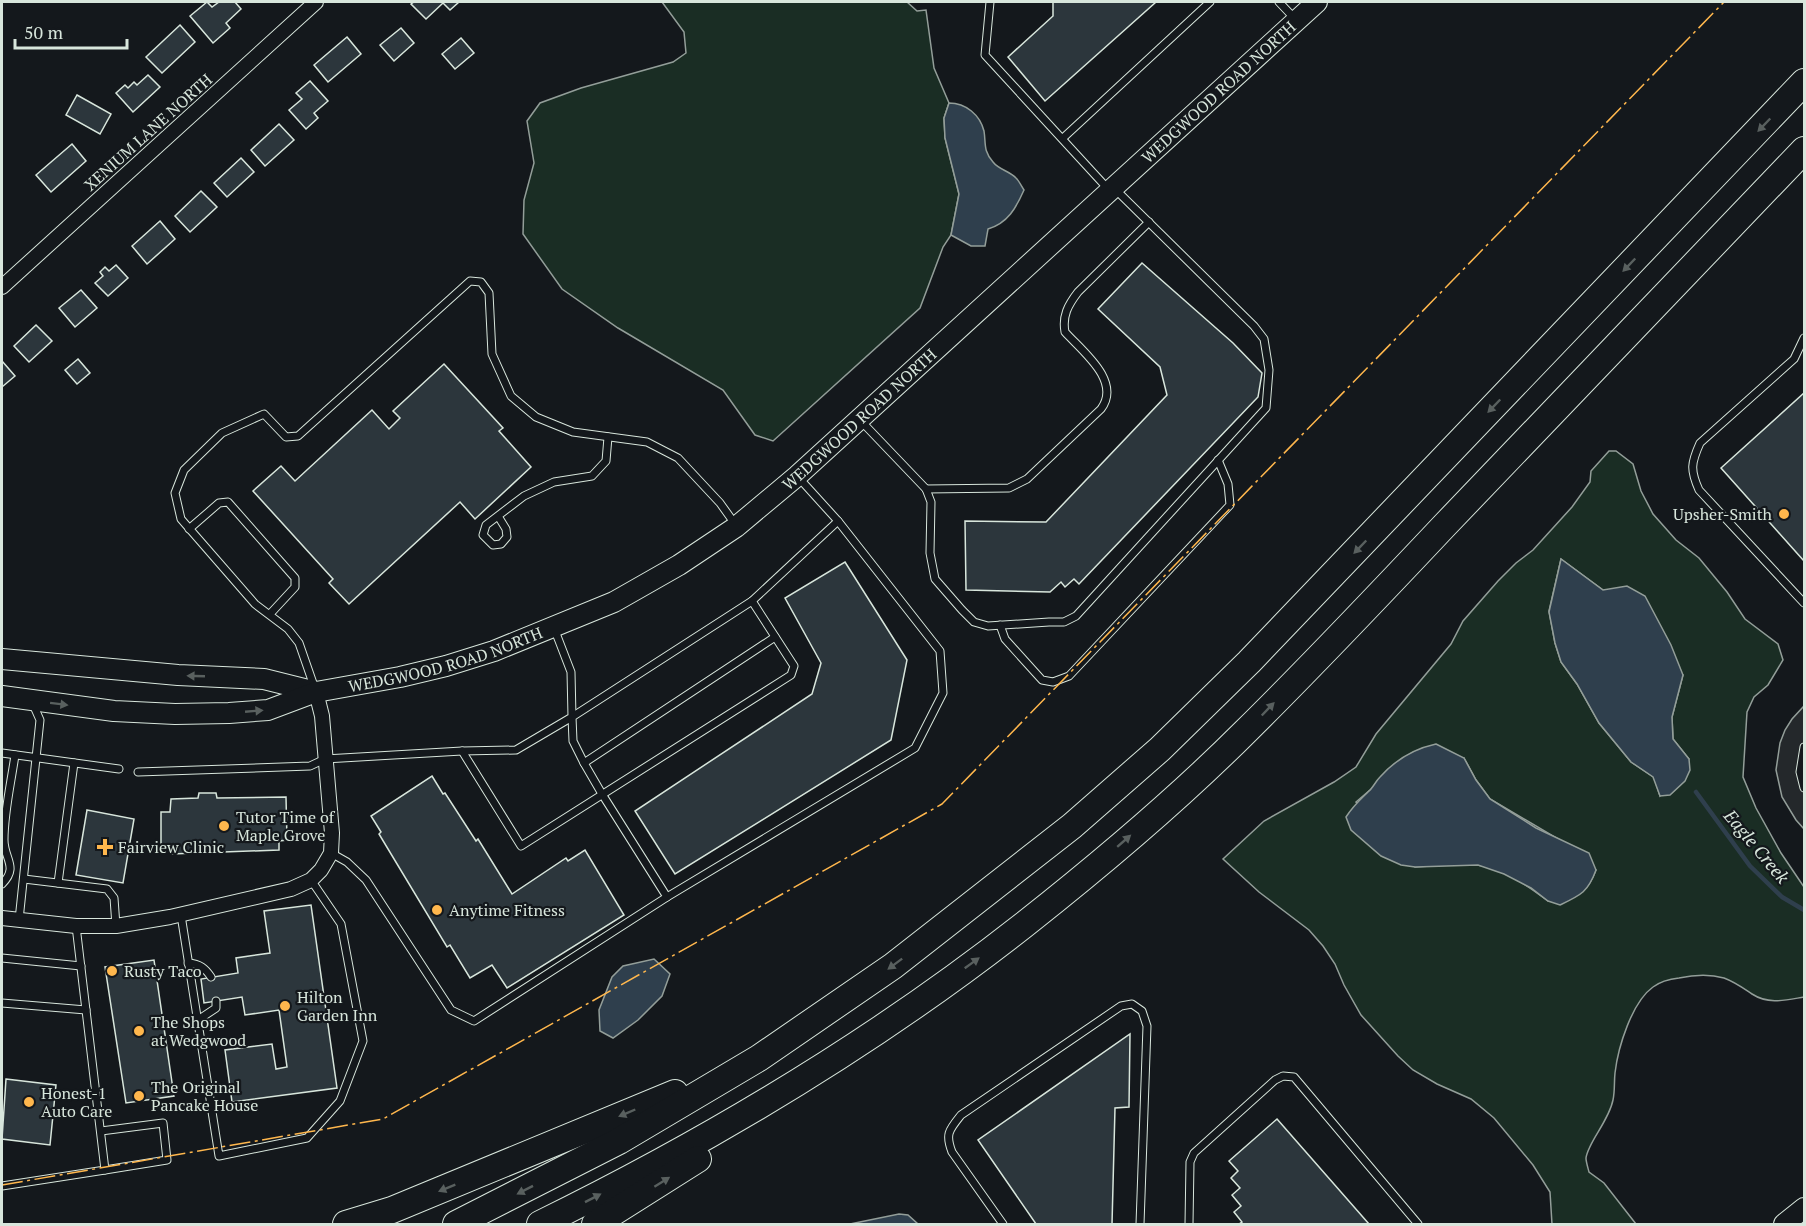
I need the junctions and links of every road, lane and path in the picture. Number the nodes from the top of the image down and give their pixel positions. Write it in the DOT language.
graph roads {
  1 [pos="316,2"];
  2 [pos="990,2"];
  3 [pos="1210,2"];
  4 [pos="1279,2"];
  5 [pos="1317,2"];
  6 [pos="1296,20"];
  7 [pos="1804,82"];
  8 [pos="1063,138"];
  9 [pos="1804,150"];
  10 [pos="1112,190"];
  11 [pos="1149,222"];
  12 [pos="2,287"];
  13 [pos="1804,338"];
  14 [pos="1794,359"];
  15 [pos="1804,360"];
  16 [pos="860,419"];
  17 [pos="608,437"];
  18 [pos="1218,460"];
  19 [pos="797,476"];
  20 [pos="926,489"];
  21 [pos="498,516"];
  22 [pos="838,521"];
  23 [pos="736,526"];
  24 [pos="189,529"];
  25 [pos="752,601"];
  26 [pos="1804,603"];
  27 [pos="270,614"];
  28 [pos="1000,625"];
  29 [pos="554,627"];
  30 [pos="775,637"];
  31 [pos="2,659"];
  32 [pos="316,692"];
  33 [pos="2,696"];
  34 [pos="31,700"];
  35 [pos="572,717"];
  36 [pos="1804,747"];
  37 [pos="462,751"];
  38 [pos="2,753"];
  39 [pos="15,755"];
  40 [pos="37,758"];
  41 [pos="325,759"];
  42 [pos="74,763"];
  43 [pos="584,763"];
  44 [pos="119,769"];
  45 [pos="138,771"];
  46 [pos="1804,788"];
  47 [pos="602,794"];
  48 [pos="332,853"];
  49 [pos="24,879"];
  50 [pos="311,880"];
  51 [pos="58,883"];
  52 [pos="2,884"];
  53 [pos="667,897"];
  54 [pos="181,915"];
  55 [pos="2,918"];
  56 [pos="19,920"];
  57 [pos="76,926"];
  58 [pos="116,926"];
  59 [pos="2,958"];
  60 [pos="188,963"];
  61 [pos="81,966"];
  62 [pos="211,977"];
  63 [pos="948,981"];
  64 [pos="216,1001"];
  65 [pos="2,1003"];
  66 [pos="86,1010"];
  67 [pos="198,1020"];
  68 [pos="759,1058"];
  69 [pos="101,1131"];
  70 [pos="105,1170"];
  71 [pos="2,1186"];
  72 [pos="1804,1208"];
  73 [pos="346,1224"];
  74 [pos="456,1224"];
  75 [pos="540,1224"];
  76 [pos="595,1224"];
  77 [pos="1003,1224"];
  78 [pos="1140,1224"];
  79 [pos="1189,1224"];
  80 [pos="1418,1224"];
  81 [pos="1784,1224"];
  1 -- 12 [label="street, XENIUM LANE NORTH"];
  2 -- 8 [label="lane"];
  3 -- 8 [label="lane"];
  4 -- 6 [label="lane"];
  5 -- 6 [label="street, WEDGWOOD ROAD NORTH"];
  6 -- 10 [label="street, WEDGWOOD ROAD NORTH"];
  7 -- 68 [label="highway, one-way"];
  8 -- 10 [label="lane"];
  63 -- 9 [label="highway, one-way"];
  10 -- 11 [label="lane"];
  10 -- 16 [label="street, WEDGWOOD ROAD NORTH"];
  11 -- 18 [label="lane"];
  11 -- 20 [label="lane"];
  13 -- 14 [label="lane"];
  14 -- 15 [label="lane"];
  14 -- 26 [label="lane"];
  16 -- 19 [label="street, WEDGWOOD ROAD NORTH"];
  16 -- 20 [label="lane"];
  17 -- 21 [label="lane"];
  17 -- 23 [label="lane"];
  17 -- 24 [label="lane"];
  18 -- 28 [label="lane"];
  18 -- 28 [label="lane"];
  19 -- 22 [label="lane"];
  19 -- 23 [label="street, WEDGWOOD ROAD NORTH"];
  20 -- 28 [label="lane"];
  22 -- 25 [label="lane"];
  22 -- 53 [label="lane"];
  23 -- 29 [label="street, WEDGWOOD ROAD NORTH"];
  24 -- 27 [label="lane"];
  24 -- 27 [label="lane"];
  25 -- 30 [label="lane"];
  25 -- 35 [label="lane"];
  27 -- 32 [label="lane"];
  29 -- 32 [label="street, WEDGWOOD ROAD NORTH"];
  29 -- 35 [label="lane"];
  30 -- 43 [label="lane"];
  30 -- 47 [label="lane"];
  32 -- 31 [label="street, WEDGWOOD ROAD NORTH, one-way"];
  34 -- 32 [label="street, WEDGWOOD ROAD NORTH, one-way"];
  32 -- 41 [label="street"];
  33 -- 34 [label="street, WEDGWOOD ROAD NORTH"];
  34 -- 40 [label="lane"];
  35 -- 37 [label="lane"];
  35 -- 43 [label="lane"];
  36 -- 46 [label="lane"];
  37 -- 41 [label="lane"];
  37 -- 47 [label="lane"];
  38 -- 39 [label="lane"];
  39 -- 40 [label="lane"];
  39 -- 52 [label="lane"];
  40 -- 42 [label="lane"];
  40 -- 49 [label="lane"];
  41 -- 45 [label="lane"];
  41 -- 48 [label="street"];
  42 -- 44 [label="lane"];
  42 -- 51 [label="lane"];
  43 -- 47 [label="lane"];
  47 -- 53 [label="lane"];
  48 -- 50 [label="street"];
  48 -- 53 [label="lane"];
  49 -- 51 [label="lane"];
  49 -- 56 [label="lane"];
  50 -- 54 [label="street"];
  50 -- 67 [label="lane"];
  51 -- 58 [label="lane"];
  54 -- 58 [label="street"];
  54 -- 60 [label="lane"];
  55 -- 56 [label="street"];
  56 -- 57 [label="street"];
  57 -- 58 [label="street"];
  57 -- 61 [label="lane"];
  59 -- 61 [label="lane"];
  60 -- 62 [label="lane"];
  60 -- 67 [label="lane"];
  61 -- 66 [label="lane"];
  75 -- 63 [label="highway, one-way"];
  76 -- 63 [label="highway, one-way"];
  64 -- 67 [label="lane"];
  65 -- 66 [label="lane"];
  66 -- 69 [label="lane"];
  68 -- 73 [label="highway, one-way"];
  68 -- 74 [label="highway, one-way"];
  69 -- 70 [label="lane"];
  69 -- 70 [label="lane"];
  70 -- 71 [label="lane"];
  72 -- 81 [label="street"];
  77 -- 78 [label="lane"];
  79 -- 80 [label="lane"];
}
